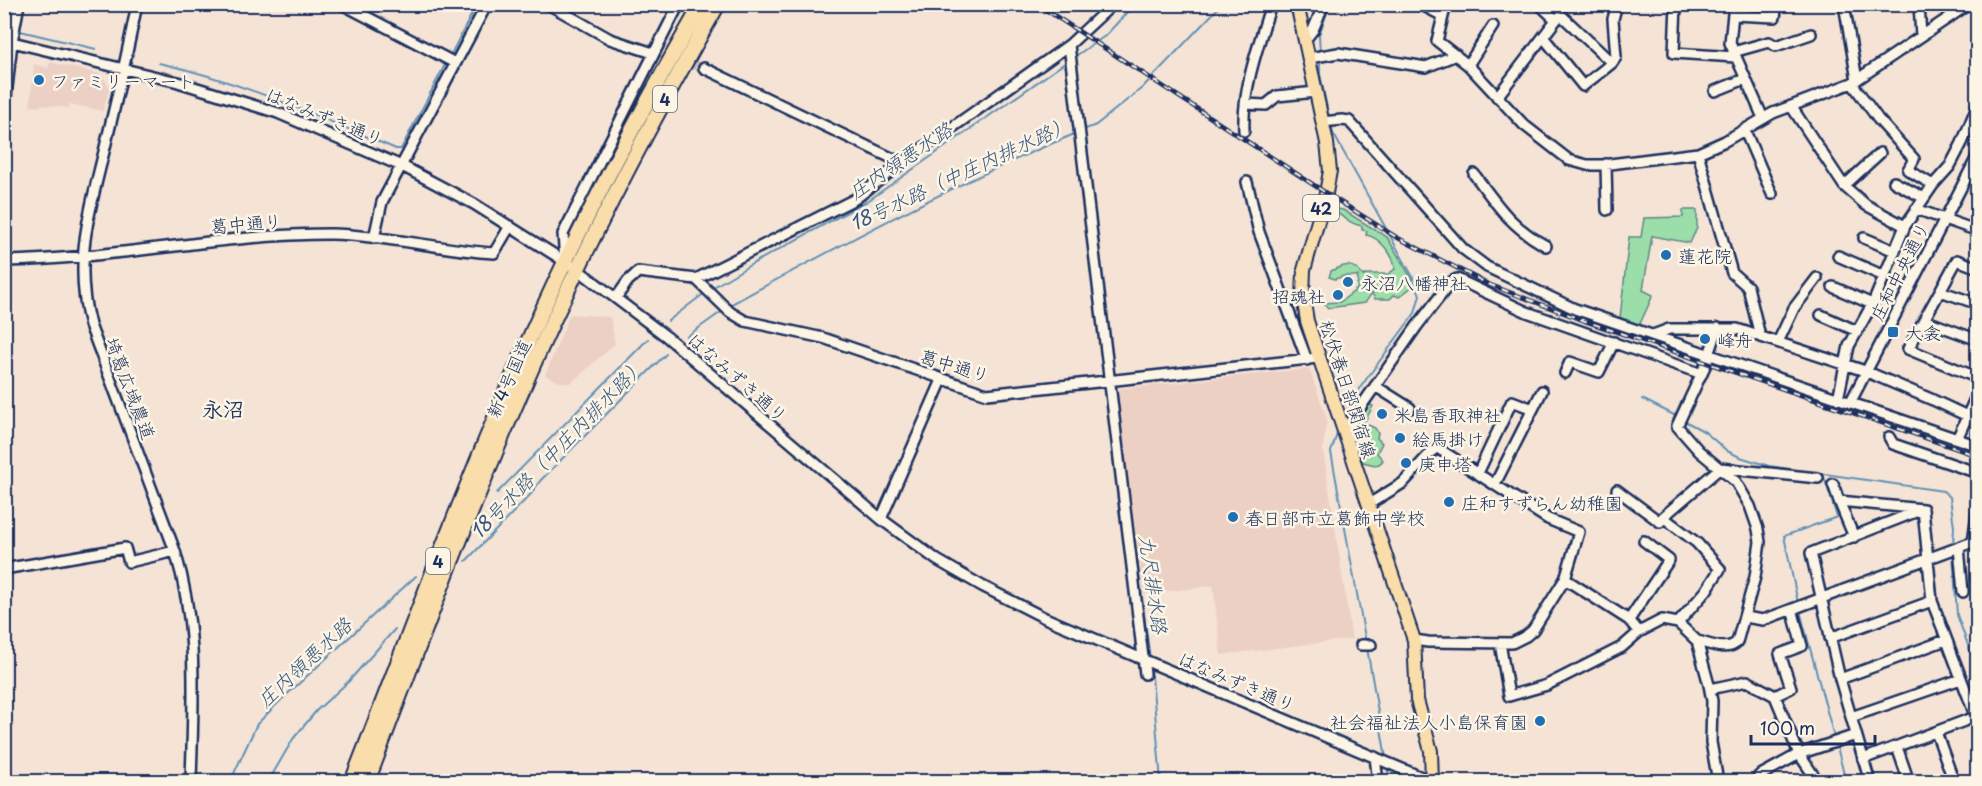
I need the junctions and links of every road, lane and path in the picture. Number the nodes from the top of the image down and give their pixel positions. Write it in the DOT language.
graph roads {
  1 [pos="19,4"];
  2 [pos="137,4"];
  3 [pos="342,4"];
  4 [pos="487,4"];
  5 [pos="548,4"];
  6 [pos="679,4"];
  7 [pos="702,4"];
  8 [pos="718,4"];
  9 [pos="1113,4"];
  10 [pos="1271,4"];
  11 [pos="1297,4"];
  12 [pos="1324,4"];
  13 [pos="1420,4"];
  14 [pos="1446,4"];
  15 [pos="1539,4"];
  16 [pos="1617,4"];
  17 [pos="1676,4"];
  18 [pos="1734,4"];
  19 [pos="1777,4"];
  20 [pos="1844,4"];
  21 [pos="1919,4"];
  22 [pos="1970,4"];
  23 [pos="1977,6"];
  24 [pos="1733,15"];
  25 [pos="1443,16"];
  26 [pos="1556,20"];
  27 [pos="1493,26"];
  28 [pos="1811,34"];
  29 [pos="1921,36"];
  30 [pos="1544,38"];
  31 [pos="10,39"];
  32 [pos="1305,40"];
  33 [pos="1069,49"];
  34 [pos="652,53"];
  35 [pos="1456,55"];
  36 [pos="1734,55"];
  37 [pos="1309,58"];
  38 [pos="455,63"];
  39 [pos="1612,63"];
  40 [pos="1468,65"];
  41 [pos="124,68"];
  42 [pos="704,68"];
  43 [pos="1745,79"];
  44 [pos="1854,82"];
  45 [pos="1714,91"];
  46 [pos="1316,92"];
  47 [pos="1497,97"];
  48 [pos="1245,104"];
  49 [pos="1977,104"];
  50 [pos="1791,106"];
  51 [pos="4,115"];
  52 [pos="1763,118"];
  53 [pos="1322,122"];
  54 [pos="1244,131"];
  55 [pos="1745,131"];
  56 [pos="1962,143"];
  57 [pos="1977,150"];
  58 [pos="1698,153"];
  59 [pos="1880,153"];
  60 [pos="1977,155"];
  61 [pos="902,162"];
  62 [pos="1606,164"];
  63 [pos="400,165"];
  64 [pos="1474,174"];
  65 [pos="1247,182"];
  66 [pos="1894,182"];
  67 [pos="1933,185"];
  68 [pos="1844,186"];
  69 [pos="1772,194"];
  70 [pos="1924,198"];
  71 [pos="1916,209"];
  72 [pos="1607,210"];
  73 [pos="1944,219"];
  74 [pos="510,226"];
  75 [pos="1905,226"];
  76 [pos="1977,231"];
  77 [pos="374,238"];
  78 [pos="1864,238"];
  79 [pos="1546,246"];
  80 [pos="1895,250"];
  81 [pos="82,256"];
  82 [pos="1838,256"];
  83 [pos="565,260"];
  84 [pos="4,261"];
  85 [pos="1977,268"];
  86 [pos="577,269"];
  87 [pos="1884,276"];
  88 [pos="1817,278"];
  89 [pos="696,279"];
  90 [pos="1833,287"];
  91 [pos="1940,291"];
  92 [pos="616,298"];
  93 [pos="1872,304"];
  94 [pos="1977,304"];
  95 [pos="1821,315"];
  96 [pos="1924,320"];
  97 [pos="1718,328"];
  98 [pos="1857,331"];
  99 [pos="1653,335"];
  100 [pos="1760,336"];
  101 [pos="1977,340"];
  102 [pos="1614,342"];
  103 [pos="1778,342"];
  104 [pos="1710,354"];
  105 [pos="1313,359"];
  106 [pos="1844,365"];
  107 [pos="1865,371"];
  108 [pos="1565,374"];
  109 [pos="1702,374"];
  110 [pos="1977,378"];
  111 [pos="942,380"];
  112 [pos="1109,382"];
  113 [pos="1375,386"];
  114 [pos="1542,391"];
  115 [pos="1977,392"];
  116 [pos="1838,399"];
  117 [pos="1850,403"];
  118 [pos="1410,408"];
  119 [pos="1533,409"];
  120 [pos="1967,417"];
  121 [pos="1977,421"];
  122 [pos="1344,431"];
  123 [pos="1890,437"];
  124 [pos="1957,439"];
  125 [pos="1977,446"];
  126 [pos="1720,468"];
  127 [pos="1478,473"];
  128 [pos="1977,473"];
  129 [pos="1818,478"];
  130 [pos="1495,484"];
  131 [pos="1833,484"];
  132 [pos="1617,490"];
  133 [pos="1839,501"];
  134 [pos="1369,504"];
  135 [pos="1977,506"];
  136 [pos="1923,509"];
  137 [pos="1663,517"];
  138 [pos="881,519"];
  139 [pos="1854,537"];
  140 [pos="1975,541"];
  141 [pos="1644,542"];
  142 [pos="1959,547"];
  143 [pos="175,551"];
  144 [pos="1928,558"];
  145 [pos="4,569"];
  146 [pos="1565,579"];
  147 [pos="1963,592"];
  148 [pos="1821,598"];
  149 [pos="1932,602"];
  150 [pos="1792,609"];
  151 [pos="1745,617"];
  152 [pos="1629,620"];
  153 [pos="1678,623"];
  154 [pos="1639,632"];
  155 [pos="1830,638"];
  156 [pos="1414,640"];
  157 [pos="1947,640"];
  158 [pos="1697,641"];
  159 [pos="1500,643"];
  160 [pos="1144,660"];
  161 [pos="1145,674"];
  162 [pos="1840,679"];
  163 [pos="1961,679"];
  164 [pos="1710,688"];
  165 [pos="1977,689"];
  166 [pos="1966,692"];
  167 [pos="1775,696"];
  168 [pos="1851,717"];
  169 [pos="1976,720"];
  170 [pos="1935,732"];
  171 [pos="1856,735"];
  172 [pos="1897,747"];
  173 [pos="1800,753"];
  174 [pos="1375,757"];
  175 [pos="1863,759"];
  176 [pos="1759,776"];
  177 [pos="1433,781"];
  178 [pos="191,782"];
  179 [pos="352,782"];
  180 [pos="366,782"];
  181 [pos="1378,782"];
  182 [pos="1718,782"];
  183 [pos="1818,782"];
  184 [pos="1870,782"];
  185 [pos="1909,782"];
  186 [pos="1954,782"];
  1 -- 31 [label="street"];
  2 -- 41 [label="street, 埼葛広域農道"];
  3 -- 38 [label="street"];
  4 -- 38 [label="street"];
  5 -- 34 [label="street"];
  6 -- 34 [label="street"];
  7 -- 83 [label="highway, 新4号国道 / 4"];
  8 -- 86 [label="highway, 新4号国道 / 4"];
  9 -- 33 [label="street"];
  10 -- 48 [label="street"];
  11 -- 32 [label="main road, 松伏春日部関宿線 / 42"];
  12 -- 32 [label="street"];
  13 -- 25 [label="street"];
  14 -- 25 [label="street"];
  15 -- 26 [label="street"];
  16 -- 39 [label="street"];
  17 -- 36 [label="street"];
  18 -- 24 [label="street"];
  19 -- 24 [label="street"];
  20 -- 44 [label="street"];
  21 -- 29 [label="street"];
  22 -- 23 [label="street"];
  22 -- 29 [label="street"];
  24 -- 36 [label="street"];
  25 -- 35 [label="street"];
  26 -- 30 [label="street"];
  26 -- 39 [label="street"];
  27 -- 40 [label="street"];
  28 -- 36 [label="street"];
  29 -- 44 [label="street"];
  30 -- 39 [label="street"];
  30 -- 47 [label="street"];
  31 -- 41 [label="street, はなみずき通り"];
  31 -- 51 [label="street"];
  32 -- 37 [label="main road, 松伏春日部関宿線 / 42"];
  33 -- 61 [label="street"];
  33 -- 112 [label="street"];
  34 -- 83 [label="street"];
  35 -- 37 [label="street"];
  35 -- 40 [label="street"];
  36 -- 43 [label="street"];
  37 -- 46 [label="main road, 松伏春日部関宿線 / 42"];
  38 -- 63 [label="street"];
  40 -- 47 [label="street"];
  41 -- 63 [label="street, はなみずき通り"];
  41 -- 81 [label="street, 埼葛広域農道"];
  42 -- 61 [label="street"];
  43 -- 45 [label="street"];
  43 -- 52 [label="street"];
  44 -- 50 [label="street"];
  44 -- 67 [label="street"];
  46 -- 48 [label="street"];
  46 -- 53 [label="main road, 松伏春日部関宿線 / 42"];
  47 -- 62 [label="street"];
  48 -- 54 [label="street"];
  49 -- 56 [label="street"];
  50 -- 52 [label="street"];
  50 -- 68 [label="street"];
  52 -- 55 [label="street"];
  53 -- 99 [label="street"];
  53 -- 105 [label="main road, 松伏春日部関宿線 / 42"];
  55 -- 58 [label="street"];
  55 -- 69 [label="street"];
  56 -- 57 [label="street"];
  56 -- 67 [label="street"];
  58 -- 62 [label="street"];
  58 -- 100 [label="street"];
  59 -- 68 [label="street"];
  60 -- 73 [label="street, 庄和中央通り"];
  61 -- 89 [label="street"];
  62 -- 72 [label="street"];
  63 -- 74 [label="street, はなみずき通り"];
  63 -- 77 [label="street"];
  64 -- 79 [label="street"];
  65 -- 105 [label="street"];
  66 -- 70 [label="street"];
  67 -- 70 [label="street"];
  68 -- 75 [label="street"];
  70 -- 71 [label="street"];
  71 -- 73 [label="street"];
  71 -- 75 [label="street"];
  73 -- 76 [label="street"];
  73 -- 107 [label="street, 庄和中央通り"];
  74 -- 77 [label="street, 葛中通り"];
  74 -- 83 [label="street, はなみずき通り"];
  75 -- 80 [label="street"];
  77 -- 81 [label="street, 葛中通り"];
  78 -- 80 [label="street"];
  80 -- 87 [label="street"];
  81 -- 84 [label="street, 葛中通り"];
  81 -- 143 [label="street, 埼葛広域農道"];
  82 -- 87 [label="street"];
  83 -- 86 [label="street, はなみずき通り"];
  83 -- 179 [label="highway, 新4号国道 / 4"];
  85 -- 91 [label="street"];
  86 -- 92 [label="street, はなみずき通り"];
  86 -- 180 [label="highway, 新4号国道 / 4"];
  87 -- 93 [label="street"];
  88 -- 103 [label="street"];
  89 -- 92 [label="street"];
  89 -- 111 [label="street, 葛中通り"];
  90 -- 93 [label="street"];
  91 -- 94 [label="street"];
  91 -- 96 [label="street"];
  92 -- 138 [label="street, はなみずき通り"];
  93 -- 98 [label="street"];
  95 -- 98 [label="street"];
  96 -- 101 [label="street"];
  96 -- 110 [label="street"];
  97 -- 99 [label="street"];
  97 -- 100 [label="street"];
  97 -- 104 [label="street"];
  98 -- 106 [label="street"];
  99 -- 104 [label="street"];
  100 -- 103 [label="street"];
  102 -- 108 [label="street"];
  102 -- 109 [label="street"];
  102 -- 113 [label="street"];
  103 -- 106 [label="street"];
  104 -- 109 [label="street"];
  104 -- 116 [label="street"];
  105 -- 112 [label="street, 葛中通り"];
  105 -- 122 [label="main road, 松伏春日部関宿線 / 42"];
  106 -- 107 [label="street"];
  106 -- 116 [label="street"];
  107 -- 117 [label="street, 庄和中央通り"];
  107 -- 120 [label="street"];
  109 -- 126 [label="street"];
  111 -- 112 [label="street, 葛中通り"];
  111 -- 138 [label="street"];
  112 -- 160 [label="street"];
  113 -- 118 [label="street"];
  113 -- 122 [label="street"];
  114 -- 119 [label="street"];
  115 -- 120 [label="street"];
  116 -- 117 [label="street"];
  117 -- 124 [label="street"];
  119 -- 127 [label="street"];
  119 -- 130 [label="street"];
  120 -- 121 [label="street"];
  120 -- 124 [label="street"];
  122 -- 134 [label="main road, 松伏春日部関宿線 / 42"];
  123 -- 128 [label="street"];
  124 -- 125 [label="street"];
  126 -- 129 [label="street"];
  126 -- 137 [label="street"];
  126 -- 151 [label="street"];
  127 -- 130 [label="street"];
  127 -- 134 [label="street"];
  130 -- 146 [label="street"];
  131 -- 133 [label="street"];
  132 -- 137 [label="street"];
  133 -- 136 [label="street"];
  133 -- 139 [label="street"];
  134 -- 156 [label="main road, 松伏春日部関宿線 / 42"];
  135 -- 140 [label="street"];
  136 -- 139 [label="street"];
  136 -- 144 [label="street"];
  137 -- 153 [label="street"];
  138 -- 160 [label="street, はなみずき通り"];
  139 -- 148 [label="street"];
  140 -- 142 [label="street"];
  141 -- 152 [label="street"];
  142 -- 144 [label="street"];
  142 -- 147 [label="street"];
  143 -- 145 [label="street"];
  143 -- 178 [label="street, 埼葛広域農道"];
  144 -- 148 [label="street"];
  144 -- 149 [label="street"];
  146 -- 152 [label="street"];
  146 -- 159 [label="street"];
  148 -- 150 [label="street"];
  148 -- 155 [label="street"];
  149 -- 155 [label="street"];
  149 -- 157 [label="street"];
  150 -- 151 [label="street"];
  150 -- 167 [label="street"];
  151 -- 158 [label="street"];
  152 -- 154 [label="street"];
  153 -- 154 [label="street"];
  153 -- 158 [label="street"];
  154 -- 159 [label="street"];
  155 -- 162 [label="street"];
  156 -- 159 [label="street"];
  156 -- 177 [label="main road, 松伏春日部関宿線 / 42"];
  157 -- 162 [label="street"];
  157 -- 163 [label="street"];
  158 -- 164 [label="street"];
  160 -- 161 [label="street"];
  160 -- 174 [label="street, はなみずき通り"];
  162 -- 168 [label="street"];
  163 -- 166 [label="street"];
  163 -- 168 [label="street"];
  164 -- 167 [label="street"];
  164 -- 182 [label="street"];
  165 -- 166 [label="street"];
  166 -- 169 [label="street"];
  167 -- 173 [label="street"];
  168 -- 171 [label="street"];
  169 -- 170 [label="street"];
  170 -- 172 [label="street"];
  170 -- 186 [label="street"];
  171 -- 173 [label="street"];
  171 -- 175 [label="street"];
  172 -- 175 [label="street"];
  172 -- 185 [label="street"];
  173 -- 176 [label="street"];
  173 -- 183 [label="street"];
  174 -- 177 [label="street, はなみずき通り"];
  174 -- 181 [label="street"];
  175 -- 184 [label="street"];
}
